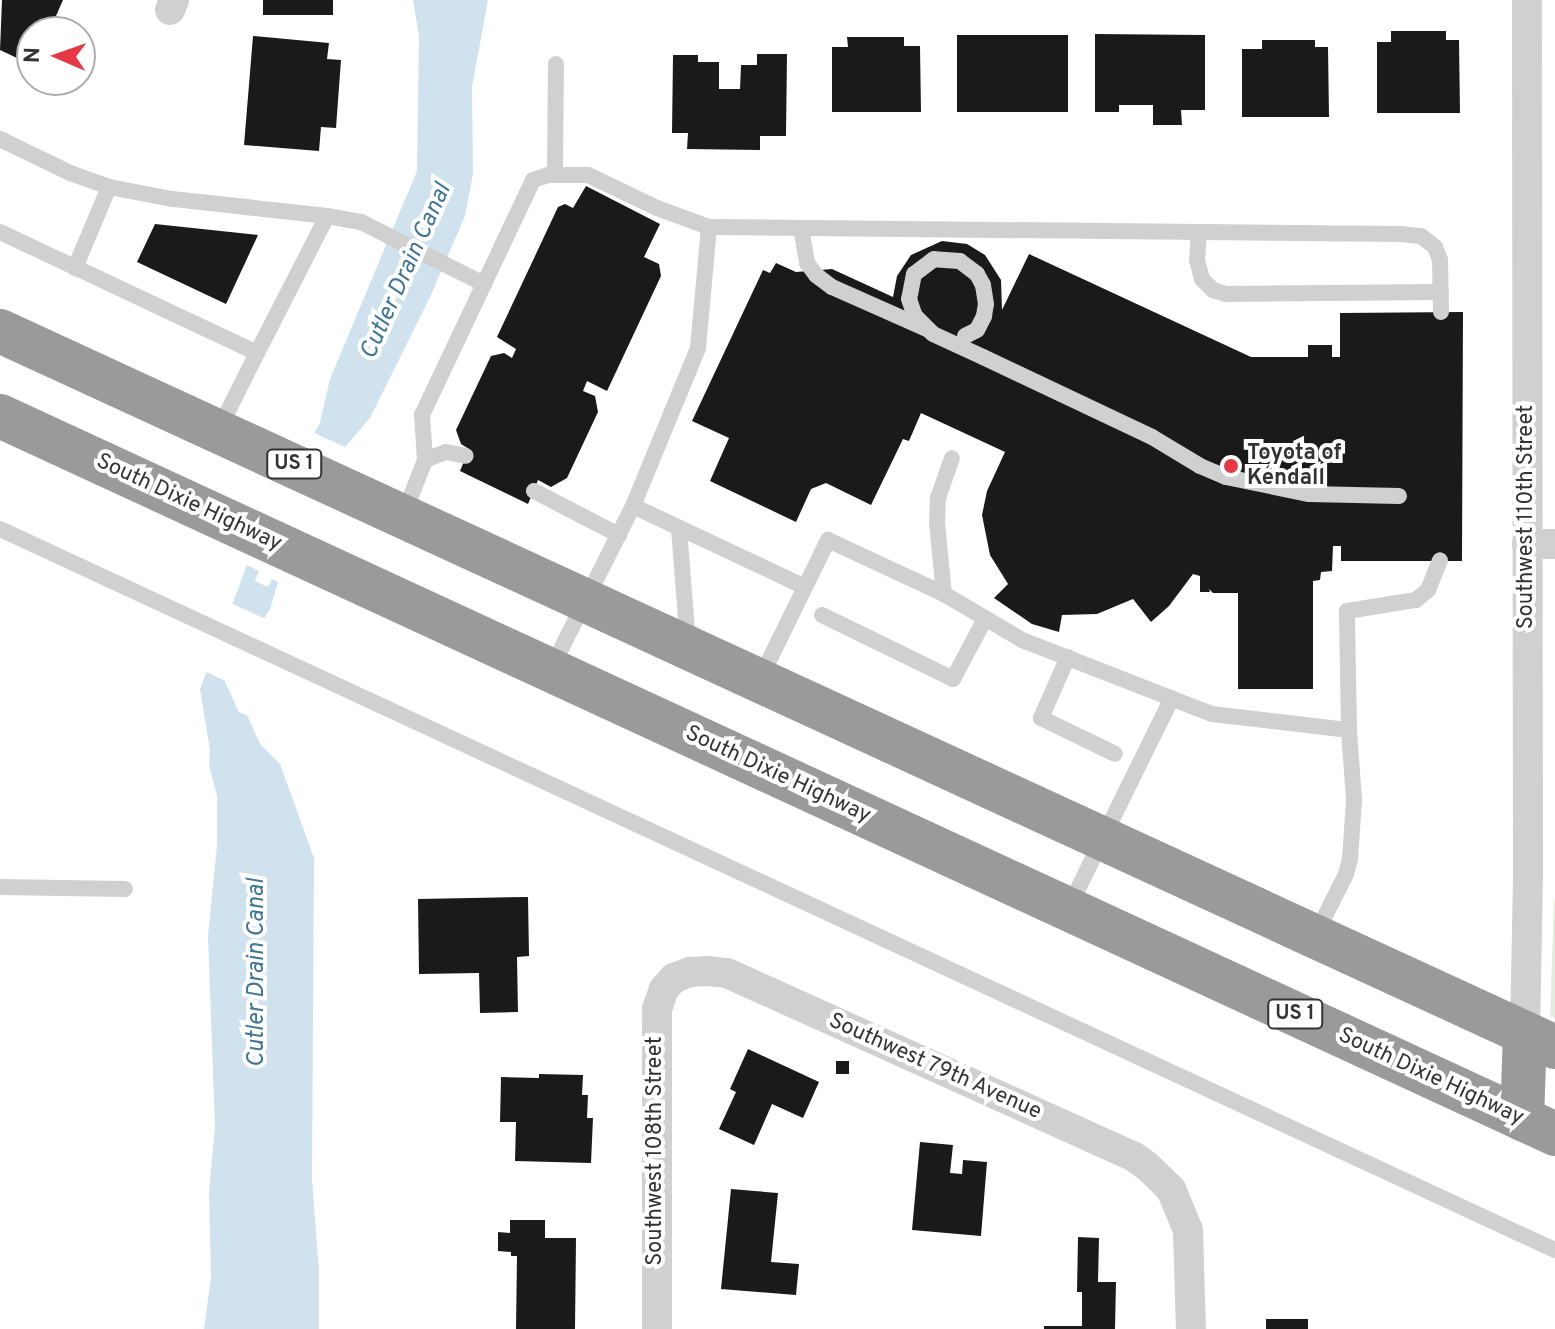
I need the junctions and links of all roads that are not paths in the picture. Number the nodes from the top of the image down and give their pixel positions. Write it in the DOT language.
graph roads {
  1 [pos="1527,0"];
  2 [pos="556,64"];
  3 [pos="0,139"];
  4 [pos="555,174"];
  5 [pos="109,187"];
  6 [pos="327,216"];
  7 [pos="709,227"];
  8 [pos="801,228"];
  9 [pos="0,232"];
  10 [pos="1199,232"];
  11 [pos="75,268"];
  12 [pos="484,284"];
  13 [pos="1441,292"];
  14 [pos="1441,312"];
  15 [pos="0,331"];
  16 [pos="257,353"];
  17 [pos="0,416"];
  18 [pos="219,429"];
  19 [pos="466,456"];
  20 [pos="952,458"];
  21 [pos="425,460"];
  22 [pos="534,491"];
  23 [pos="1399,496"];
  24 [pos="633,506"];
  25 [pos="404,514"];
  26 [pos="0,529"];
  27 [pos="679,529"];
  28 [pos="619,535"];
  29 [pos="1541,544"];
  30 [pos="1440,560"];
  31 [pos="805,587"];
  32 [pos="944,594"];
  33 [pos="587,599"];
  34 [pos="822,615"];
  35 [pos="984,621"];
  36 [pos="688,646"];
  37 [pos="1068,657"];
  38 [pos="551,670"];
  39 [pos="760,679"];
  40 [pos="1172,698"];
  41 [pos="1349,730"];
  42 [pos="1115,754"];
  43 [pos="1105,838"];
  44 [pos="1542,871"];
  45 [pos="0,887"];
  46 [pos="125,889"];
  47 [pos="1068,908"];
  48 [pos="1315,936"];
  49 [pos="674,978"];
  50 [pos="1540,1040"];
  51 [pos="1538,1127"];
  52 [pos="1555,1250"];
  53 [pos="657,1329"];
  54 [pos="1191,1329"];
  1 -- 29 [label="street, Southwest 110th Street"];
  2 -- 4 [label="lane"];
  3 -- 5 [label="lane"];
  4 -- 7 [label="lane"];
  4 -- 12 [label="lane"];
  5 -- 6 [label="lane"];
  5 -- 11 [label="lane"];
  6 -- 12 [label="lane"];
  6 -- 16 [label="lane"];
  7 -- 8 [label="lane"];
  7 -- 24 [label="lane"];
  8 -- 10 [label="lane"];
  8 -- 23 [label="lane, bridge"];
  9 -- 11 [label="lane"];
  10 -- 13 [label="lane"];
  10 -- 13 [label="lane"];
  11 -- 16 [label="lane"];
  12 -- 21 [label="lane"];
  13 -- 14 [label="lane"];
  15 -- 18 [label="highway, US 1"];
  16 -- 18 [label="lane"];
  17 -- 38 [label="highway, South Dixie Highway / US 1"];
  18 -- 25 [label="highway, US 1"];
  19 -- 21 [label="lane"];
  20 -- 32 [label="lane"];
  21 -- 25 [label="lane"];
  22 -- 28 [label="lane"];
  24 -- 27 [label="lane"];
  24 -- 28 [label="lane"];
  25 -- 33 [label="highway, US 1"];
  26 -- 52 [label="lane"];
  27 -- 31 [label="lane"];
  27 -- 36 [label="lane"];
  28 -- 33 [label="lane"];
  29 -- 44 [label="street, Southwest 110th Street"];
  30 -- 41 [label="lane"];
  31 -- 32 [label="lane"];
  31 -- 39 [label="lane"];
  32 -- 35 [label="lane"];
  33 -- 36 [label="highway, US 1"];
  33 -- 38 [label="lane"];
  34 -- 35 [label="lane"];
  35 -- 37 [label="lane"];
  36 -- 39 [label="highway, US 1"];
  37 -- 40 [label="lane"];
  37 -- 42 [label="lane"];
  38 -- 47 [label="highway, South Dixie Highway / US 1"];
  39 -- 43 [label="highway, US 1"];
  40 -- 41 [label="lane"];
  40 -- 43 [label="lane"];
  41 -- 48 [label="lane"];
  43 -- 47 [label="lane"];
  43 -- 48 [label="highway, US 1"];
  44 -- 50 [label="street, Southwest 110th Street"];
  45 -- 46 [label="lane"];
  47 -- 51 [label="highway, South Dixie Highway / US 1"];
  48 -- 50 [label="highway, US 1"];
  49 -- 53 [label="street, Southwest 108th Street"];
  49 -- 54 [label="street, Southwest 79th Avenue"];
  50 -- 51 [label="highway"];
}
